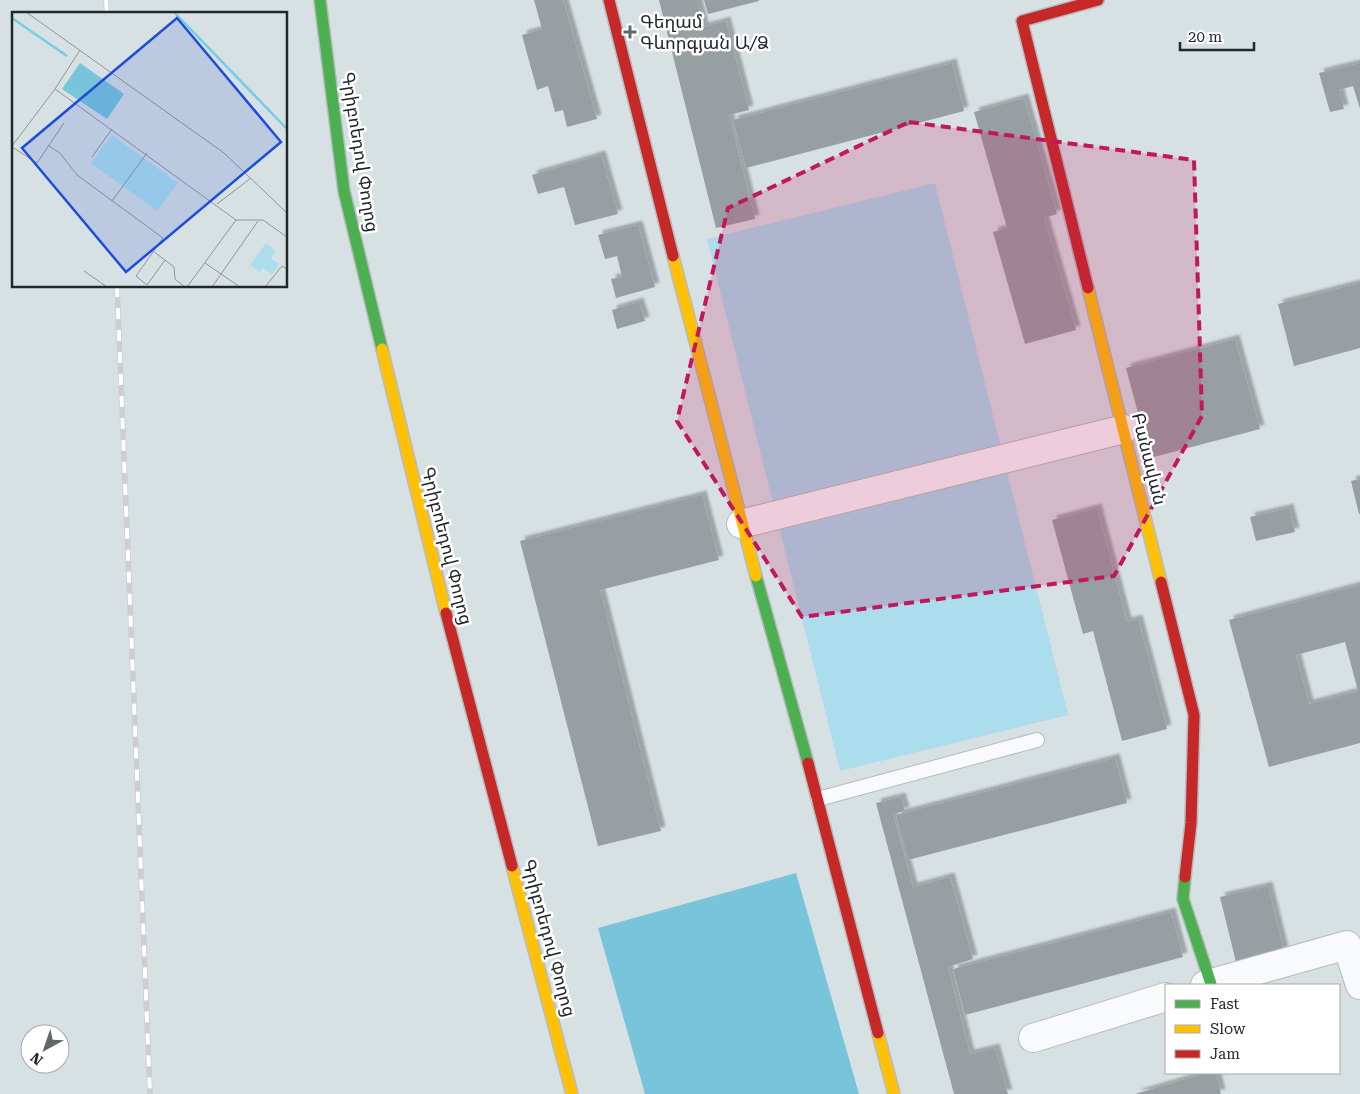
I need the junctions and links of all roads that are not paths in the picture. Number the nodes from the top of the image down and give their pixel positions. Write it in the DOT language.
graph roads {
  1 [pos="320,0"];
  2 [pos="609,0"];
  3 [pos="1098,0"];
  4 [pos="1124,429"];
  5 [pos="740,524"];
  6 [pos="1037,740"];
  7 [pos="818,799"];
  8 [pos="1208,984"];
  9 [pos="1360,986"];
  10 [pos="1165,997"];
  11 [pos="1033,1038"];
  12 [pos="572,1094"];
  13 [pos="894,1094"];
  1 -- 12 [label="street, Գրիբոեդով Փողոց"];
  2 -- 5 [label="street"];
  3 -- 4 [label="street, Բանավան"];
  4 -- 5 [label="street"];
  4 -- 8 [label="street, Բանավան"];
  5 -- 7 [label="street"];
  6 -- 7 [label="lane"];
  7 -- 13 [label="street"];
  8 -- 9 [label="street"];
  10 -- 11 [label="street"];
}
